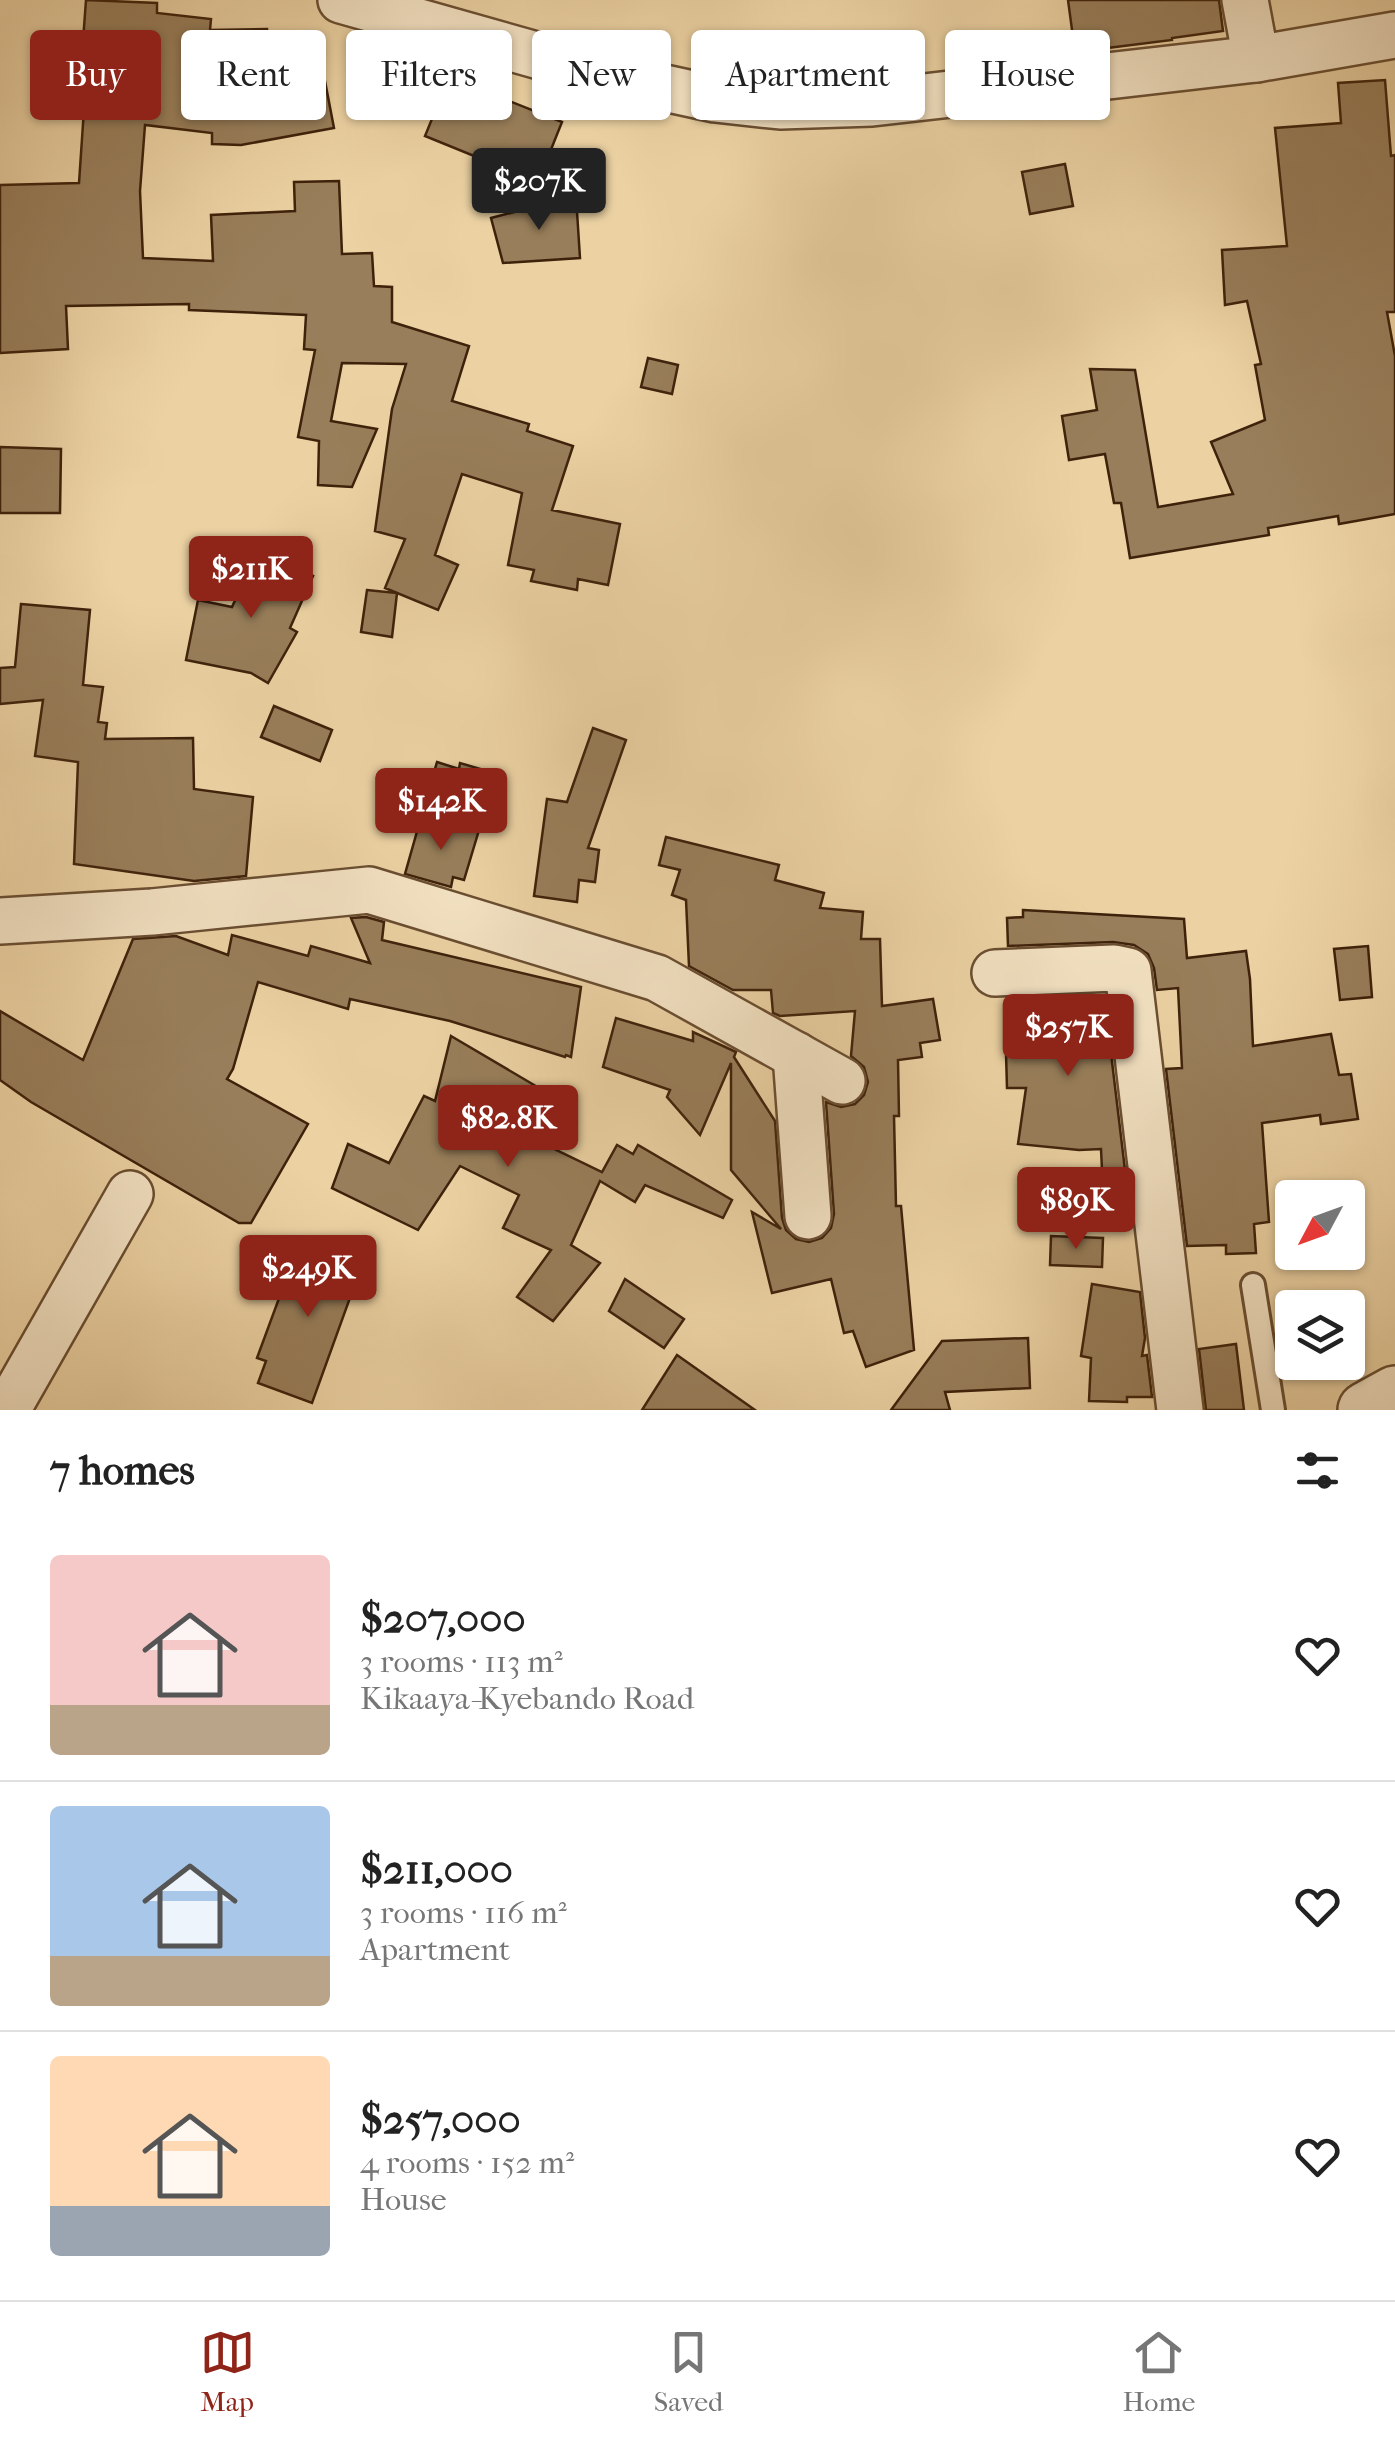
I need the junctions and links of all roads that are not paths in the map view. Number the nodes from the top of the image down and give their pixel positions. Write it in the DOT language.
graph roads {
  1 [pos="342,0"];
  2 [pos="1245,0"];
  3 [pos="1395,35"];
  4 [pos="1256,59"];
  5 [pos="0,920"];
  6 [pos="995,972"];
  7 [pos="796,1055"];
  8 [pos="842,1081"];
  9 [pos="130,1194"];
  10 [pos="808,1216"];
  11 [pos="1253,1285"];
  12 [pos="1395,1394"];
  13 [pos="7,1410"];
  14 [pos="1180,1410"];
  15 [pos="1273,1410"];
  16 [pos="1366,1410"];
  1 -- 4 [label="street"];
  2 -- 4 [label="street"];
  3 -- 4 [label="street"];
  5 -- 7 [label="street"];
  6 -- 14 [label="street"];
  7 -- 8 [label="street"];
  7 -- 10 [label="street"];
  9 -- 13 [label="street"];
  11 -- 15 [label="lane"];
  12 -- 16 [label="street"];
}
